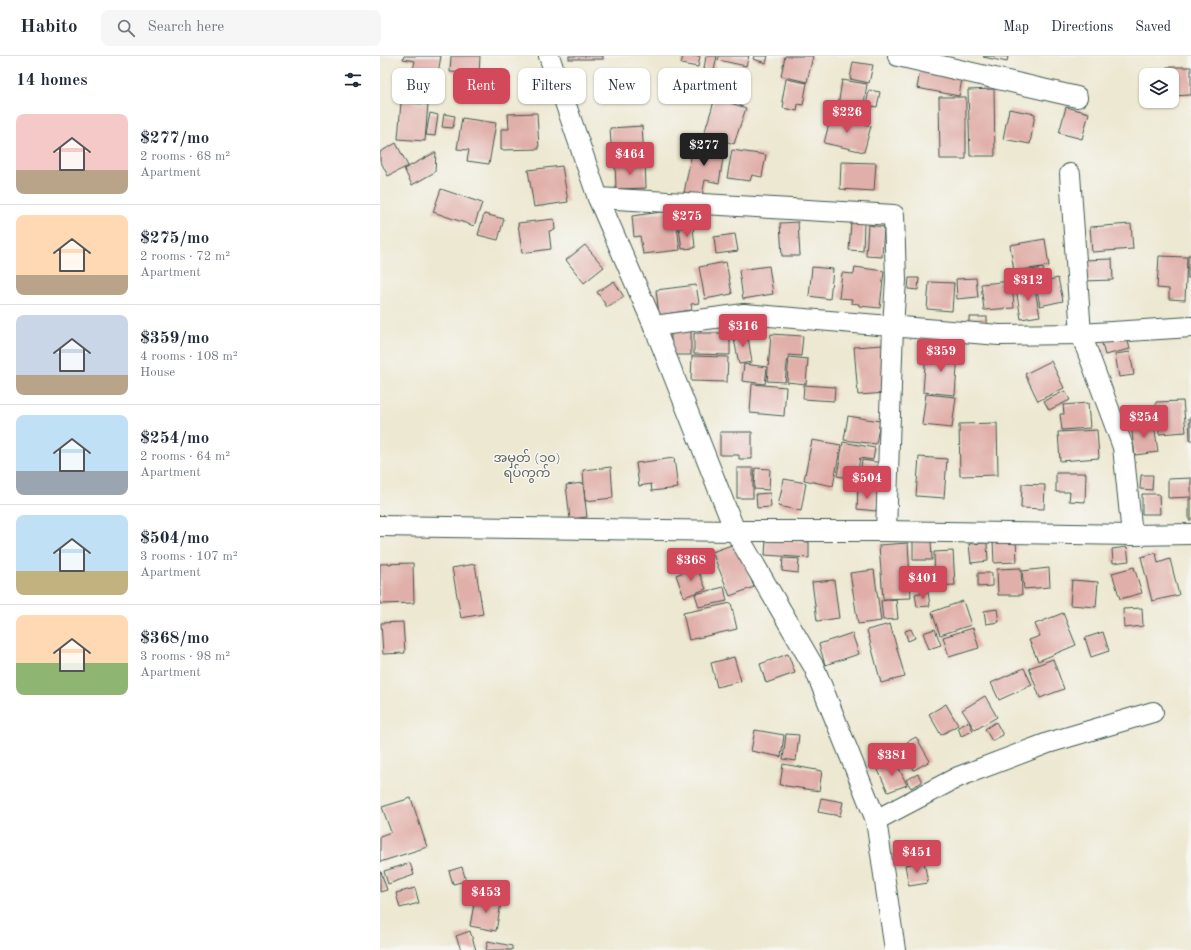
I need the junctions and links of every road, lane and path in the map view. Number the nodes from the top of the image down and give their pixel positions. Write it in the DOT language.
graph roads {
  1 [pos="549,56"];
  2 [pos="898,56"];
  3 [pos="1077,97"];
  4 [pos="1070,174"];
  5 [pos="598,198"];
  6 [pos="654,326"];
  7 [pos="893,327"];
  8 [pos="1191,327"];
  9 [pos="1081,334"];
  10 [pos="380,526"];
  11 [pos="735,531"];
  12 [pos="886,531"];
  13 [pos="1132,534"];
  14 [pos="1191,534"];
  15 [pos="1153,712"];
  16 [pos="876,820"];
  17 [pos="895,950"];
  1 -- 5 [label="street"];
  2 -- 3 [label="street"];
  4 -- 9 [label="street"];
  5 -- 6 [label="street"];
  5 -- 7 [label="street"];
  6 -- 7 [label="street"];
  6 -- 11 [label="street"];
  7 -- 9 [label="street"];
  7 -- 12 [label="street"];
  8 -- 9 [label="street"];
  9 -- 13 [label="street"];
  10 -- 11 [label="street"];
  11 -- 12 [label="street"];
  11 -- 16 [label="street"];
  12 -- 13 [label="street"];
  13 -- 14 [label="street"];
  15 -- 16 [label="street"];
  16 -- 17 [label="street"];
}
